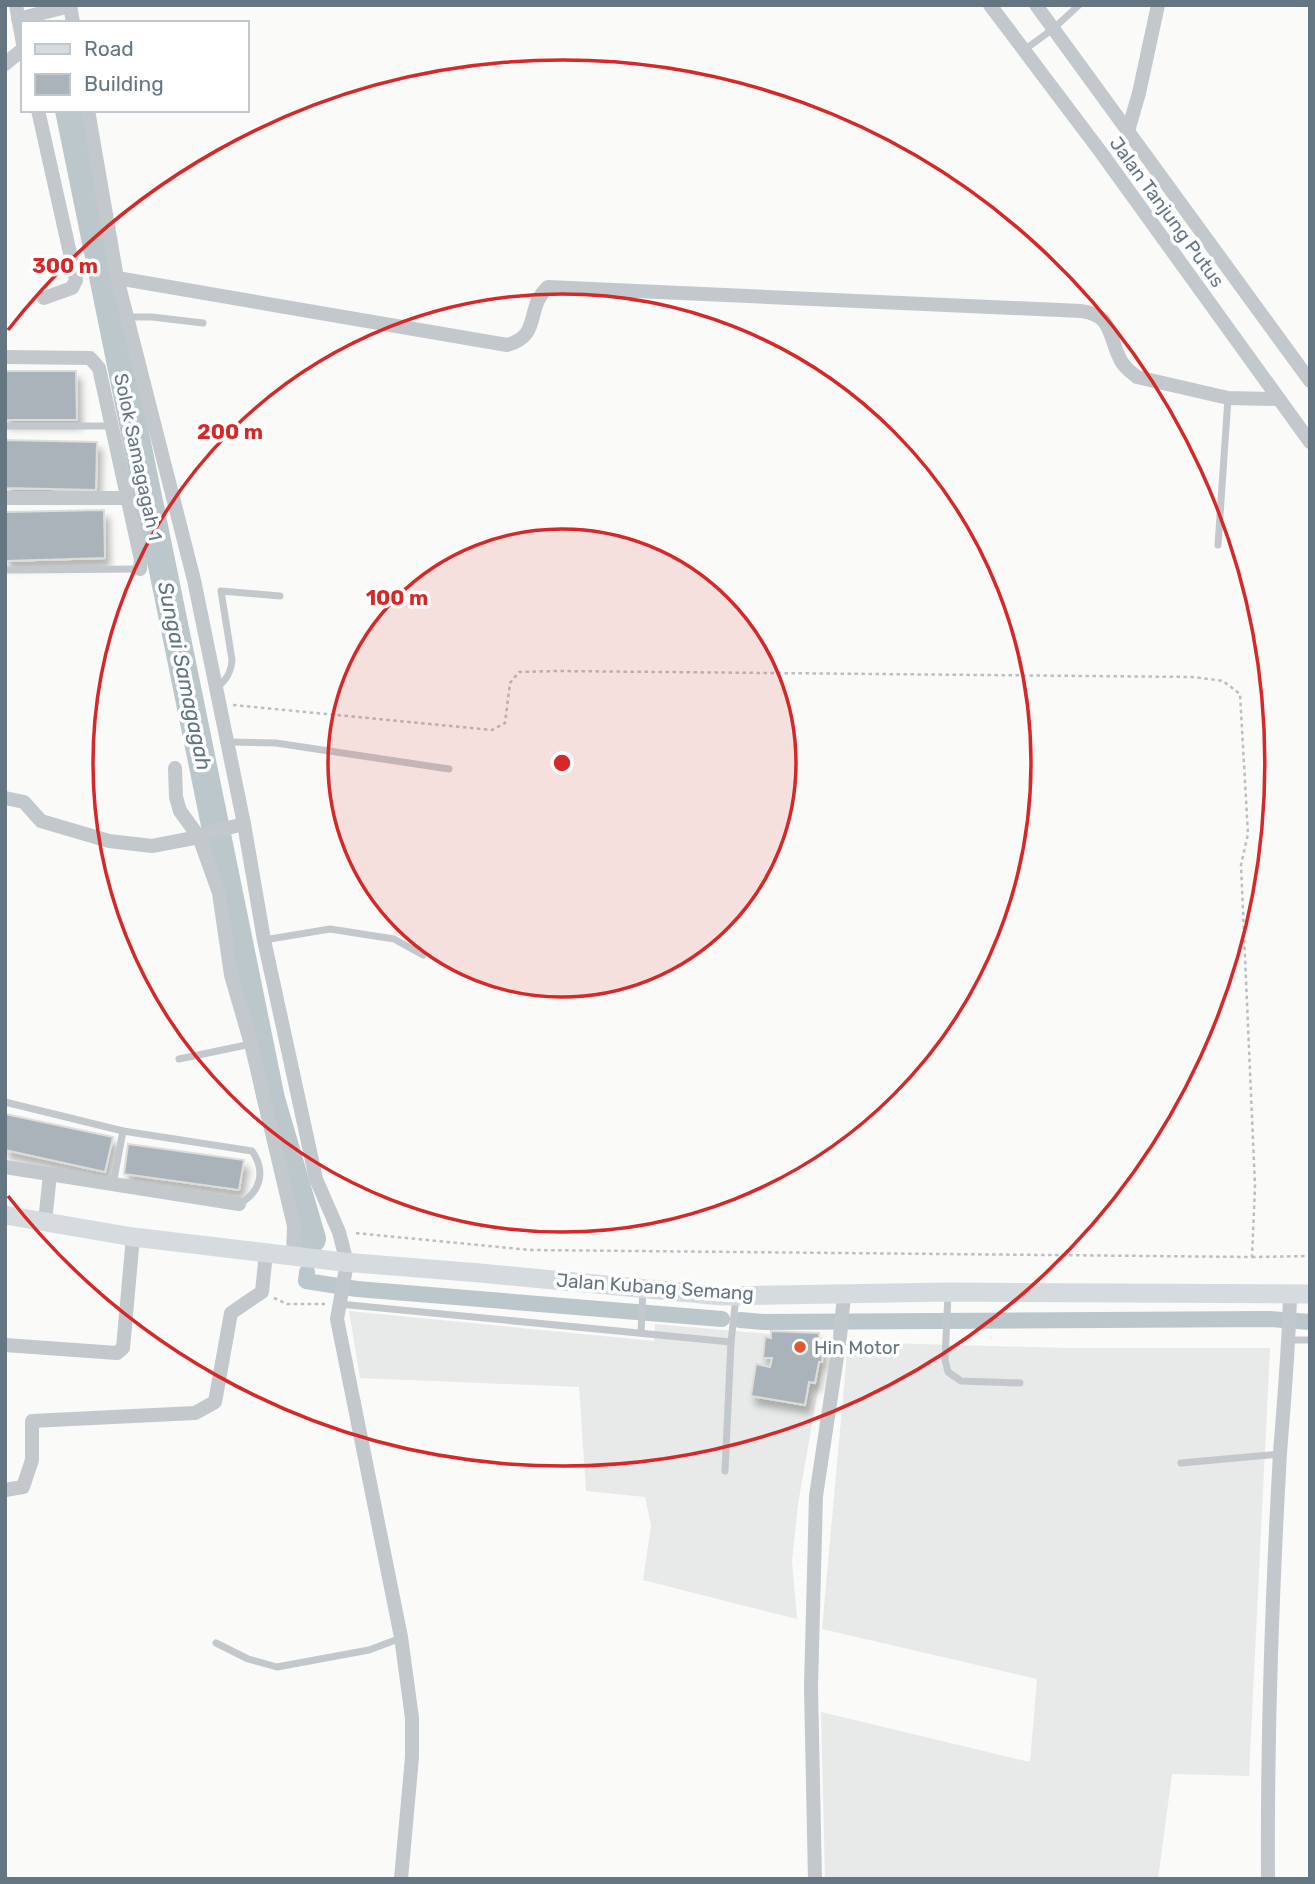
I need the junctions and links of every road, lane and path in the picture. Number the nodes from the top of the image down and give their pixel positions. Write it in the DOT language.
graph roads {
  1 [pos="990,5"];
  2 [pos="1036,5"];
  3 [pos="1079,5"];
  4 [pos="1158,5"];
  5 [pos="67,6"];
  6 [pos="17,12"];
  7 [pos="1053,29"];
  8 [pos="21,33"];
  9 [pos="1024,50"];
  10 [pos="21,51"];
  11 [pos="5,64"];
  12 [pos="38,112"];
  13 [pos="88,112"];
  14 [pos="1128,131"];
  15 [pos="117,278"];
  16 [pos="44,298"];
  17 [pos="127,317"];
  18 [pos="203,323"];
  19 [pos="5,358"];
  20 [pos="1310,381"];
  21 [pos="1227,398"];
  22 [pos="1278,399"];
  23 [pos="5,426"];
  24 [pos="112,426"];
  25 [pos="1310,442"];
  26 [pos="5,498"];
  27 [pos="127,498"];
  28 [pos="1218,545"];
  29 [pos="139,569"];
  30 [pos="5,570"];
  31 [pos="280,596"];
  32 [pos="216,688"];
  33 [pos="220,704"];
  34 [pos="228,742"];
  35 [pos="175,768"];
  36 [pos="449,769"];
  37 [pos="5,798"];
  38 [pos="239,826"];
  39 [pos="203,835"];
  40 [pos="264,940"];
  41 [pos="423,955"];
  42 [pos="251,1044"];
  43 [pos="179,1059"];
  44 [pos="5,1102"];
  45 [pos="123,1131"];
  46 [pos="5,1167"];
  47 [pos="50,1174"];
  48 [pos="113,1184"];
  49 [pos="239,1204"];
  50 [pos="5,1215"];
  51 [pos="45,1222"];
  52 [pos="339,1232"];
  53 [pos="133,1237"];
  54 [pos="266,1253"];
  55 [pos="293,1256"];
  56 [pos="1252,1256"];
  57 [pos="1310,1256"];
  58 [pos="346,1268"];
  59 [pos="643,1289"];
  60 [pos="262,1292"];
  61 [pos="948,1292"];
  62 [pos="1290,1294"];
  63 [pos="1310,1294"];
  64 [pos="736,1296"];
  65 [pos="340,1298"];
  66 [pos="843,1304"];
  67 [pos="1289,1329"];
  68 [pos="641,1333"];
  69 [pos="1310,1340"];
  70 [pos="731,1342"];
  71 [pos="5,1345"];
  72 [pos="1020,1383"];
  73 [pos="1280,1453"];
  74 [pos="1181,1462"];
  75 [pos="725,1471"];
  76 [pos="5,1490"];
  77 [pos="401,1637"];
  78 [pos="216,1643"];
  79 [pos="401,1879"];
  80 [pos="815,1879"];
  81 [pos="1268,1879"];
  1 -- 9 [label="street, Jalan Tanjung Putus"];
  2 -- 7 [label="street"];
  3 -- 7 [label="lane"];
  4 -- 14 [label="street"];
  5 -- 6 [label="street"];
  6 -- 8 [label="street"];
  7 -- 9 [label="lane"];
  7 -- 14 [label="street"];
  9 -- 22 [label="street, Jalan Tanjung Putus"];
  10 -- 11 [label="street"];
  12 -- 16 [label="street"];
  13 -- 15 [label="street"];
  14 -- 20 [label="street"];
  15 -- 17 [label="street"];
  15 -- 21 [label="street"];
  17 -- 18 [label="lane"];
  17 -- 32 [label="street"];
  19 -- 24 [label="street, Solok Samagagah 1"];
  21 -- 22 [label="street"];
  21 -- 28 [label="lane"];
  22 -- 25 [label="street, Jalan Tanjung Putus"];
  23 -- 24 [label="lane"];
  24 -- 27 [label="street, Solok Samagagah 1"];
  26 -- 27 [label="street"];
  27 -- 29 [label="street, Solok Samagagah 1"];
  29 -- 30 [label="lane"];
  31 -- 32 [label="lane"];
  32 -- 33 [label="street"];
  33 -- 34 [label="street"];
  33 -- 56 [label="path"];
  34 -- 36 [label="lane"];
  34 -- 38 [label="street"];
  35 -- 39 [label="street"];
  37 -- 39 [label="street"];
  38 -- 39 [label="street"];
  38 -- 40 [label="street"];
  39 -- 42 [label="street"];
  40 -- 41 [label="lane"];
  40 -- 52 [label="street"];
  42 -- 43 [label="lane"];
  42 -- 55 [label="street"];
  44 -- 45 [label="lane"];
  45 -- 48 [label="lane"];
  45 -- 49 [label="lane"];
  46 -- 47 [label="street"];
  47 -- 48 [label="street"];
  47 -- 51 [label="street"];
  48 -- 49 [label="street"];
  50 -- 51 [label="main road, Jalan Kubang Semang"];
  51 -- 53 [label="main road, Jalan Kubang Semang"];
  52 -- 56 [label="path"];
  52 -- 58 [label="street"];
  53 -- 54 [label="main road, Jalan Kubang Semang"];
  53 -- 71 [label="street"];
  54 -- 55 [label="main road, Jalan Kubang Semang"];
  54 -- 60 [label="street"];
  55 -- 58 [label="main road, Jalan Kubang Semang"];
  56 -- 57 [label="path"];
  58 -- 59 [label="main road, Jalan Kubang Semang"];
  58 -- 65 [label="street"];
  59 -- 64 [label="main road, Jalan Kubang Semang"];
  59 -- 68 [label="lane"];
  60 -- 65 [label="path"];
  60 -- 76 [label="street"];
  61 -- 62 [label="main road, Jalan Kubang Semang"];
  61 -- 66 [label="main road, Jalan Kubang Semang"];
  61 -- 72 [label="lane"];
  62 -- 63 [label="main road, Jalan Kubang Semang"];
  62 -- 67 [label="street"];
  64 -- 66 [label="main road, Jalan Kubang Semang"];
  64 -- 70 [label="lane"];
  65 -- 68 [label="lane"];
  65 -- 77 [label="street"];
  66 -- 80 [label="street"];
  67 -- 69 [label="lane"];
  67 -- 73 [label="street"];
  68 -- 70 [label="lane"];
  70 -- 75 [label="lane"];
  73 -- 74 [label="lane"];
  73 -- 81 [label="street"];
  77 -- 78 [label="lane"];
  77 -- 79 [label="street"];
}
